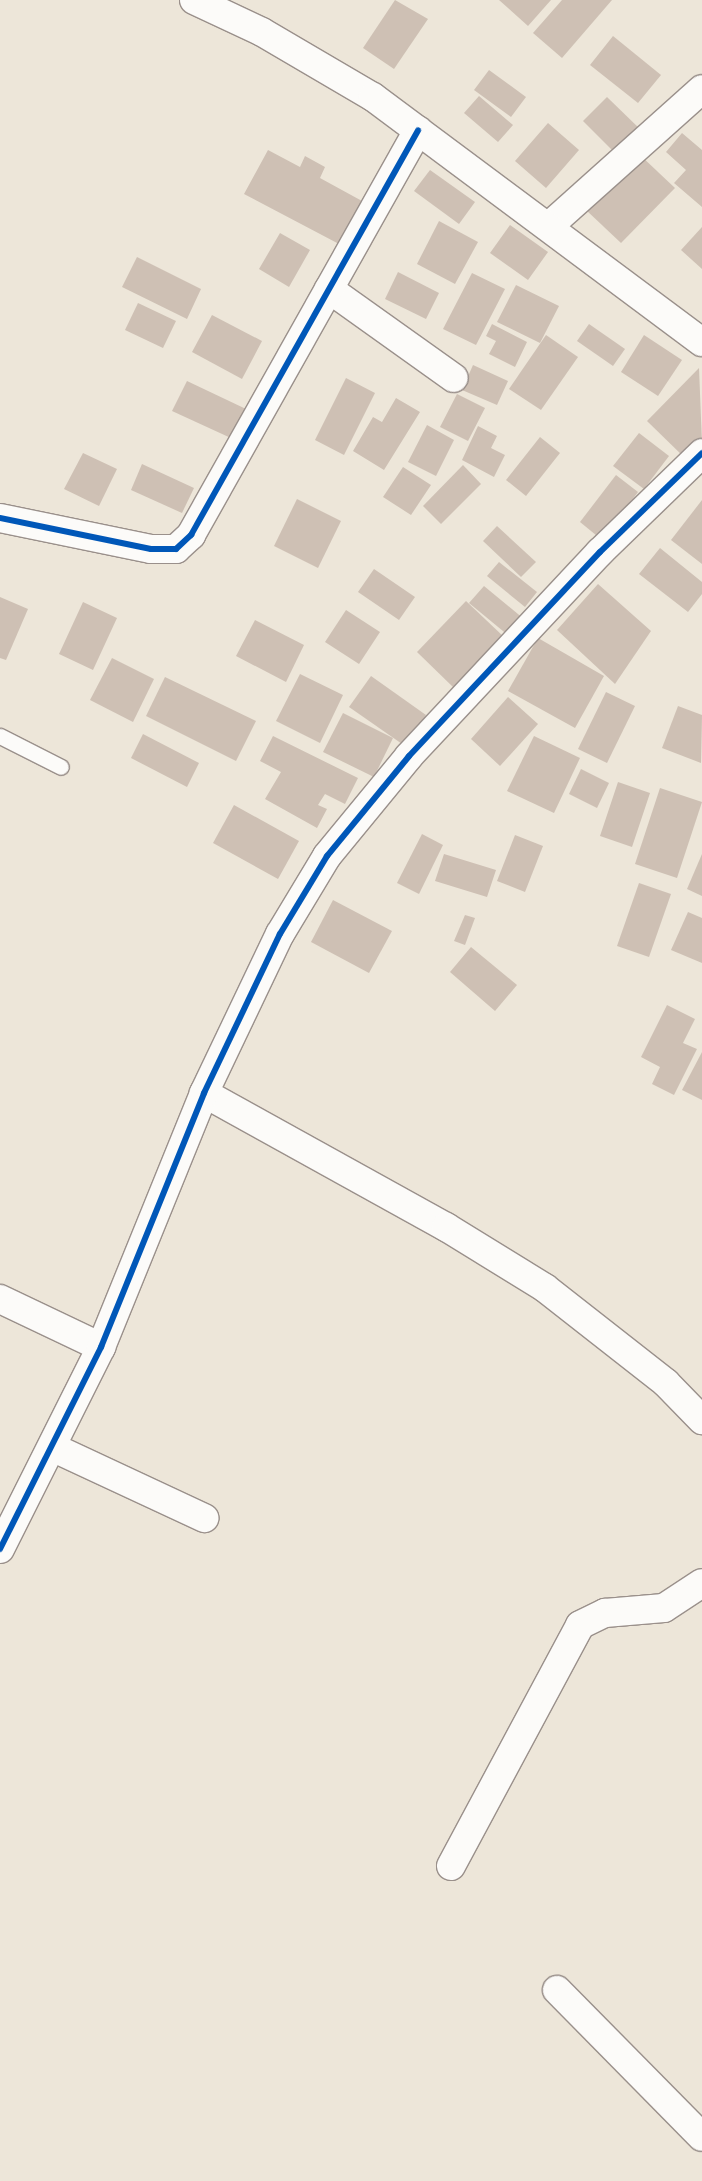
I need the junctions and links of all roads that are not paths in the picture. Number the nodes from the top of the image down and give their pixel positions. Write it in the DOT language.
graph roads {
  1 [pos="194,0"];
  2 [pos="702,89"];
  3 [pos="418,130"];
  4 [pos="549,226"];
  5 [pos="329,289"];
  6 [pos="702,342"];
  7 [pos="454,378"];
  8 [pos="702,453"];
  9 [pos="0,518"];
  10 [pos="0,736"];
  11 [pos="61,767"];
  12 [pos="204,1093"];
  13 [pos="0,1299"];
  14 [pos="101,1347"];
  15 [pos="701,1416"];
  16 [pos="54,1448"];
  17 [pos="204,1518"];
  18 [pos="0,1549"];
  19 [pos="702,1583"];
  20 [pos="451,1866"];
  21 [pos="557,1990"];
  22 [pos="702,2137"];
  1 -- 3 [label="street"];
  2 -- 4 [label="street"];
  3 -- 4 [label="street"];
  3 -- 5 [label="street"];
  4 -- 6 [label="street"];
  5 -- 7 [label="street"];
  5 -- 9 [label="street"];
  8 -- 12 [label="street"];
  10 -- 11 [label="lane"];
  12 -- 14 [label="street"];
  12 -- 15 [label="street"];
  13 -- 14 [label="street"];
  14 -- 16 [label="street"];
  16 -- 17 [label="street"];
  16 -- 18 [label="street"];
  19 -- 20 [label="street"];
  21 -- 22 [label="street"];
}
